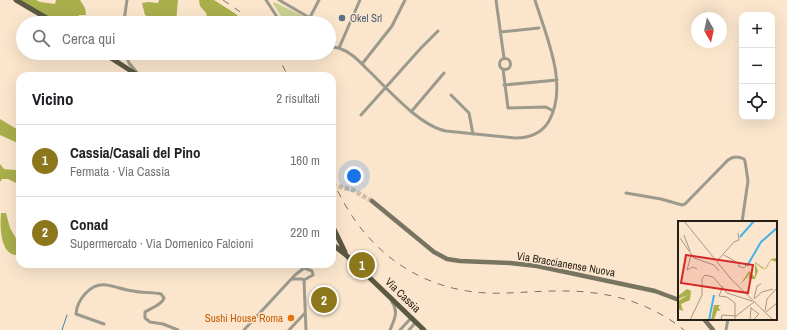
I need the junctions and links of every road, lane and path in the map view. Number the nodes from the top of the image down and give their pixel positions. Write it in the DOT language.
graph roads {
  1 [pos="16,0"];
  2 [pos="127,0"];
  3 [pos="266,0"];
  4 [pos="279,0"];
  5 [pos="319,0"];
  6 [pos="360,0"];
  7 [pos="405,0"];
  8 [pos="496,0"];
  9 [pos="535,0"];
  10 [pos="43,16"];
  11 [pos="126,16"];
  12 [pos="276,16"];
  13 [pos="307,16"];
  14 [pos="311,16"];
  15 [pos="539,28"];
  16 [pos="438,31"];
  17 [pos="500,32"];
  18 [pos="336,48"];
  19 [pos="339,48"];
  20 [pos="504,58"];
  21 [pos="114,60"];
  22 [pos="126,60"];
  23 [pos="117,62"];
  24 [pos="362,64"];
  25 [pos="503,69"];
  26 [pos="133,72"];
  27 [pos="136,72"];
  28 [pos="444,73"];
  29 [pos="557,80"];
  30 [pos="504,85"];
  31 [pos="386,87"];
  32 [pos="451,95"];
  33 [pos="553,111"];
  34 [pos="411,112"];
  35 [pos="361,115"];
  36 [pos="473,134"];
  37 [pos="626,193"];
  38 [pos="372,201"];
  39 [pos="742,221"];
  40 [pos="336,234"];
  41 [pos="336,247"];
  42 [pos="346,255"];
  43 [pos="292,279"];
  44 [pos="304,280"];
  45 [pos="384,290"];
  46 [pos="678,300"];
  47 [pos="305,313"];
  48 [pos="412,317"];
  49 [pos="705,320"];
  50 [pos="728,320"];
  51 [pos="416,322"];
  52 [pos="104,324"];
  53 [pos="178,330"];
  54 [pos="244,330"];
  55 [pos="289,330"];
  56 [pos="306,330"];
  57 [pos="390,330"];
  58 [pos="400,330"];
  59 [pos="409,330"];
  60 [pos="424,330"];
  61 [pos="713,330"];
  62 [pos="726,330"];
  1 -- 10 [label="main road"];
  2 -- 11 [label="street"];
  3 -- 12 [label="street"];
  4 -- 13 [label="street"];
  5 -- 14 [label="street"];
  6 -- 19 [label="street"];
  7 -- 24 [label="street"];
  8 -- 17 [label="street"];
  9 -- 29 [label="street"];
  15 -- 17 [label="street"];
  16 -- 31 [label="street"];
  17 -- 20 [label="street"];
  18 -- 19 [label="street"];
  19 -- 24 [label="street"];
  20 -- 25 [label="street"];
  20 -- 25 [label="street"];
  21 -- 23 [label="main road"];
  22 -- 27 [label="street"];
  23 -- 26 [label="main road"];
  24 -- 31 [label="street"];
  25 -- 30 [label="street"];
  28 -- 34 [label="street"];
  29 -- 30 [label="street"];
  29 -- 33 [label="street"];
  30 -- 33 [label="street"];
  31 -- 34 [label="street"];
  31 -- 35 [label="street"];
  32 -- 36 [label="street"];
  33 -- 36 [label="street"];
  34 -- 36 [label="street"];
  37 -- 39 [label="street"];
  38 -- 46 [label="main road, Via Braccianense Nuova"];
  40 -- 42 [label="main road"];
  41 -- 42 [label="main road, Via Cassia"];
  42 -- 45 [label="main road, Via Cassia"];
  43 -- 44 [label="street"];
  43 -- 44 [label="street"];
  43 -- 54 [label="street"];
  44 -- 47 [label="street"];
  45 -- 48 [label="main road, Via Cassia"];
  45 -- 57 [label="street"];
  47 -- 55 [label="street"];
  47 -- 56 [label="street"];
  48 -- 51 [label="main road, Via Cassia"];
  48 -- 58 [label="street"];
  49 -- 61 [label="main road"];
  50 -- 62 [label="street"];
  51 -- 59 [label="street"];
  51 -- 60 [label="main road, Via Cassia"];
  52 -- 53 [label="street"];
}
